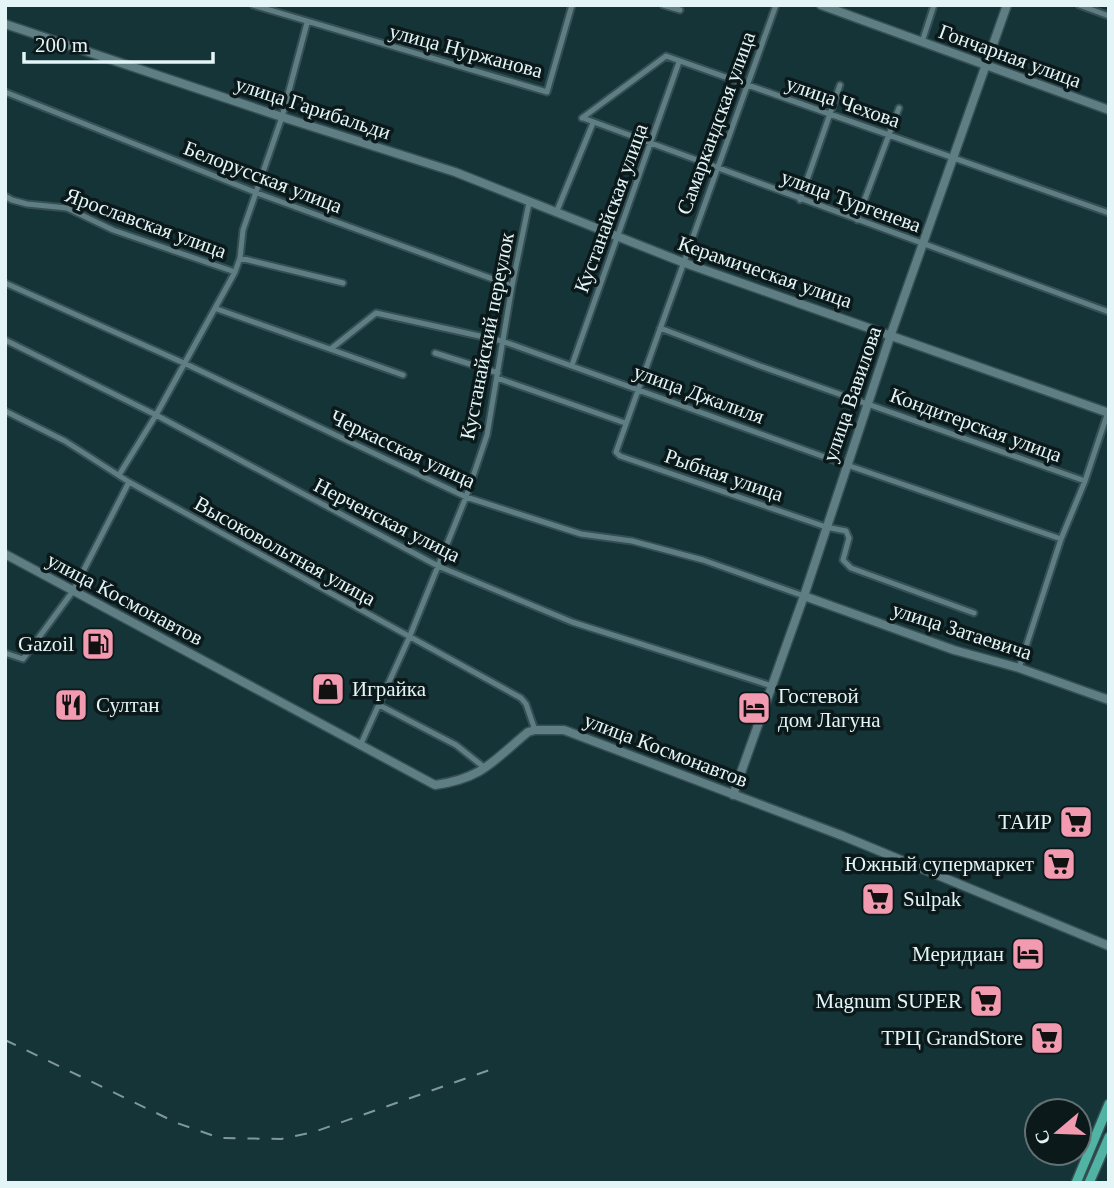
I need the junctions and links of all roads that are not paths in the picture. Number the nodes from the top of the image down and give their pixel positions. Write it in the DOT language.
graph roads {
  1 [pos="253,5"];
  2 [pos="572,5"];
  3 [pos="663,5"];
  4 [pos="776,5"];
  5 [pos="821,5"];
  6 [pos="934,5"];
  7 [pos="1007,5"];
  8 [pos="1080,5"];
  9 [pos="680,10"];
  10 [pos="1109,16"];
  11 [pos="307,23"];
  12 [pos="5,24"];
  13 [pos="922,43"];
  14 [pos="679,62"];
  15 [pos="986,67"];
  16 [pos="746,85"];
  17 [pos="840,85"];
  18 [pos="5,92"];
  19 [pos="899,108"];
  20 [pos="1109,110"];
  21 [pos="830,114"];
  22 [pos="282,117"];
  23 [pos="593,123"];
  24 [pos="890,135"];
  25 [pos="651,145"];
  26 [pos="953,157"];
  27 [pos="716,169"];
  28 [pos="257,193"];
  29 [pos="5,195"];
  30 [pos="800,200"];
  31 [pos="529,203"];
  32 [pos="556,213"];
  33 [pos="1109,213"];
  34 [pos="857,220"];
  35 [pos="617,237"];
  36 [pos="923,244"];
  37 [pos="240,258"];
  38 [pos="682,262"];
  39 [pos="235,272"];
  40 [pos="5,282"];
  41 [pos="343,283"];
  42 [pos="512,286"];
  43 [pos="217,309"];
  44 [pos="1109,312"];
  45 [pos="660,328"];
  46 [pos="891,334"];
  47 [pos="5,340"];
  48 [pos="502,341"];
  49 [pos="332,348"];
  50 [pos="435,353"];
  51 [pos="186,364"];
  52 [pos="572,365"];
  53 [pos="403,375"];
  54 [pos="497,375"];
  55 [pos="638,388"];
  56 [pos="867,403"];
  57 [pos="5,411"];
  58 [pos="1108,412"];
  59 [pos="156,415"];
  60 [pos="625,423"];
  61 [pos="616,450"];
  62 [pos="847,465"];
  63 [pos="118,475"];
  64 [pos="1085,481"];
  65 [pos="129,482"];
  66 [pos="466,498"];
  67 [pos="826,527"];
  68 [pos="1061,539"];
  69 [pos="5,554"];
  70 [pos="438,566"];
  71 [pos="73,591"];
  72 [pos="804,596"];
  73 [pos="974,613"];
  74 [pos="409,638"];
  75 [pos="5,653"];
  76 [pos="1019,668"];
  77 [pos="772,686"];
  78 [pos="1109,700"];
  79 [pos="379,705"];
  80 [pos="535,730"];
  81 [pos="360,746"];
  82 [pos="485,768"];
  83 [pos="733,795"];
  84 [pos="1109,946"];
  85 [pos="1109,1104"];
  86 [pos="1109,1137"];
  87 [pos="1078,1178"];
  88 [pos="1090,1181"];
  1 -- 11 [label="street, улица Нуржанова"];
  2 -- 11 [label="street, улица Нуржанова"];
  3 -- 9 [label="street"];
  4 -- 16 [label="street, Самаркандская улица"];
  5 -- 13 [label="street, Гончарная улица"];
  6 -- 13 [label="street"];
  7 -- 15 [label="street, улица Вавилова"];
  8 -- 10 [label="street"];
  11 -- 22 [label="street"];
  12 -- 22 [label="street, улица Гарибальди"];
  13 -- 15 [label="street, Гончарная улица"];
  14 -- 16 [label="street, улица Чехова"];
  14 -- 23 [label="street, улица Тургенева"];
  14 -- 25 [label="street, Кустанайская улица"];
  15 -- 20 [label="street, Гончарная улица"];
  15 -- 26 [label="street, улица Вавилова"];
  16 -- 21 [label="street, улица Чехова"];
  16 -- 27 [label="street, Самаркандская улица"];
  17 -- 21 [label="street"];
  18 -- 28 [label="street, Белорусская улица"];
  19 -- 24 [label="street"];
  21 -- 24 [label="street, улица Чехова"];
  21 -- 30 [label="street"];
  22 -- 28 [label="street"];
  22 -- 31 [label="street, улица Гарибальди"];
  23 -- 25 [label="street, улица Тургенева"];
  23 -- 32 [label="street"];
  24 -- 26 [label="street, улица Чехова"];
  24 -- 34 [label="street"];
  25 -- 27 [label="street, улица Тургенева"];
  25 -- 35 [label="street, Кустанайская улица"];
  26 -- 33 [label="street, улица Чехова"];
  26 -- 36 [label="street, улица Вавилова"];
  27 -- 30 [label="street, улица Тургенева"];
  27 -- 38 [label="street, Самаркандская улица"];
  28 -- 37 [label="street"];
  28 -- 42 [label="street, Белорусская улица"];
  29 -- 39 [label="street, Ярославская улица"];
  30 -- 34 [label="street, улица Тургенева"];
  31 -- 32 [label="street, Керамическая улица"];
  31 -- 42 [label="street, Кустанайский переулок"];
  32 -- 35 [label="street, Керамическая улица"];
  34 -- 36 [label="street, улица Тургенева"];
  35 -- 38 [label="street, Керамическая улица"];
  35 -- 52 [label="street, Кустанайская улица"];
  36 -- 44 [label="street, улица Тургенева"];
  36 -- 46 [label="street, улица Вавилова"];
  37 -- 39 [label="street"];
  37 -- 41 [label="street"];
  38 -- 45 [label="street, Самаркандская улица"];
  38 -- 46 [label="street, Керамическая улица"];
  39 -- 43 [label="street"];
  40 -- 51 [label="street, Черкасская улица"];
  42 -- 48 [label="street, Кустанайский переулок"];
  43 -- 49 [label="street"];
  43 -- 51 [label="street"];
  45 -- 55 [label="street, Самаркандская улица"];
  45 -- 56 [label="street, Кондитерская улица"];
  46 -- 56 [label="street, улица Вавилова"];
  46 -- 58 [label="street, Керамическая улица"];
  47 -- 59 [label="street, Нерченская улица"];
  48 -- 49 [label="street, улица Джалиля"];
  48 -- 52 [label="street, улица Джалиля"];
  48 -- 54 [label="street, Кустанайский переулок"];
  49 -- 53 [label="street"];
  50 -- 54 [label="street"];
  51 -- 59 [label="street"];
  51 -- 66 [label="street, Черкасская улица"];
  52 -- 55 [label="street, улица Джалиля"];
  54 -- 60 [label="street"];
  54 -- 66 [label="street, Кустанайский переулок"];
  55 -- 60 [label="street, Самаркандская улица"];
  55 -- 62 [label="street, улица Джалиля"];
  56 -- 62 [label="street, улица Вавилова"];
  56 -- 64 [label="street, Кондитерская улица"];
  57 -- 63 [label="street, Высоковольтная улица"];
  58 -- 64 [label="street"];
  59 -- 63 [label="street"];
  59 -- 70 [label="street, Нерченская улица"];
  60 -- 61 [label="street, Самаркандская улица"];
  61 -- 67 [label="street, Рыбная улица"];
  62 -- 67 [label="street, улица Вавилова"];
  62 -- 68 [label="street, улица Джалиля"];
  63 -- 65 [label="street, Высоковольтная улица"];
  64 -- 68 [label="street"];
  65 -- 71 [label="street"];
  65 -- 74 [label="street, Высоковольтная улица"];
  66 -- 70 [label="street, Кустанайский переулок"];
  66 -- 72 [label="street, Черкасская улица"];
  67 -- 72 [label="street, улица Вавилова"];
  67 -- 73 [label="street"];
  68 -- 76 [label="street"];
  69 -- 71 [label="street, улица Космонавтов"];
  70 -- 74 [label="street, Кустанайский переулок"];
  70 -- 77 [label="street, Нерченская улица"];
  71 -- 75 [label="street"];
  71 -- 81 [label="street, улица Космонавтов"];
  72 -- 76 [label="street, улица Затаевича"];
  72 -- 77 [label="street, улица Вавилова"];
  74 -- 79 [label="street, Кустанайский переулок"];
  74 -- 80 [label="street, Высоковольтная улица"];
  76 -- 78 [label="street, улица Затаевича"];
  77 -- 83 [label="street, улица Вавилова"];
  79 -- 81 [label="street, Кустанайский переулок"];
  79 -- 82 [label="street"];
  80 -- 82 [label="street, улица Космонавтов"];
  80 -- 83 [label="street, улица Космонавтов"];
  81 -- 82 [label="street, улица Космонавтов"];
  83 -- 84 [label="street, улица Космонавтов"];
  85 -- 87 [label="main road"];
  86 -- 88 [label="main road"];
  87 -- 88 [label="main road"];
}
